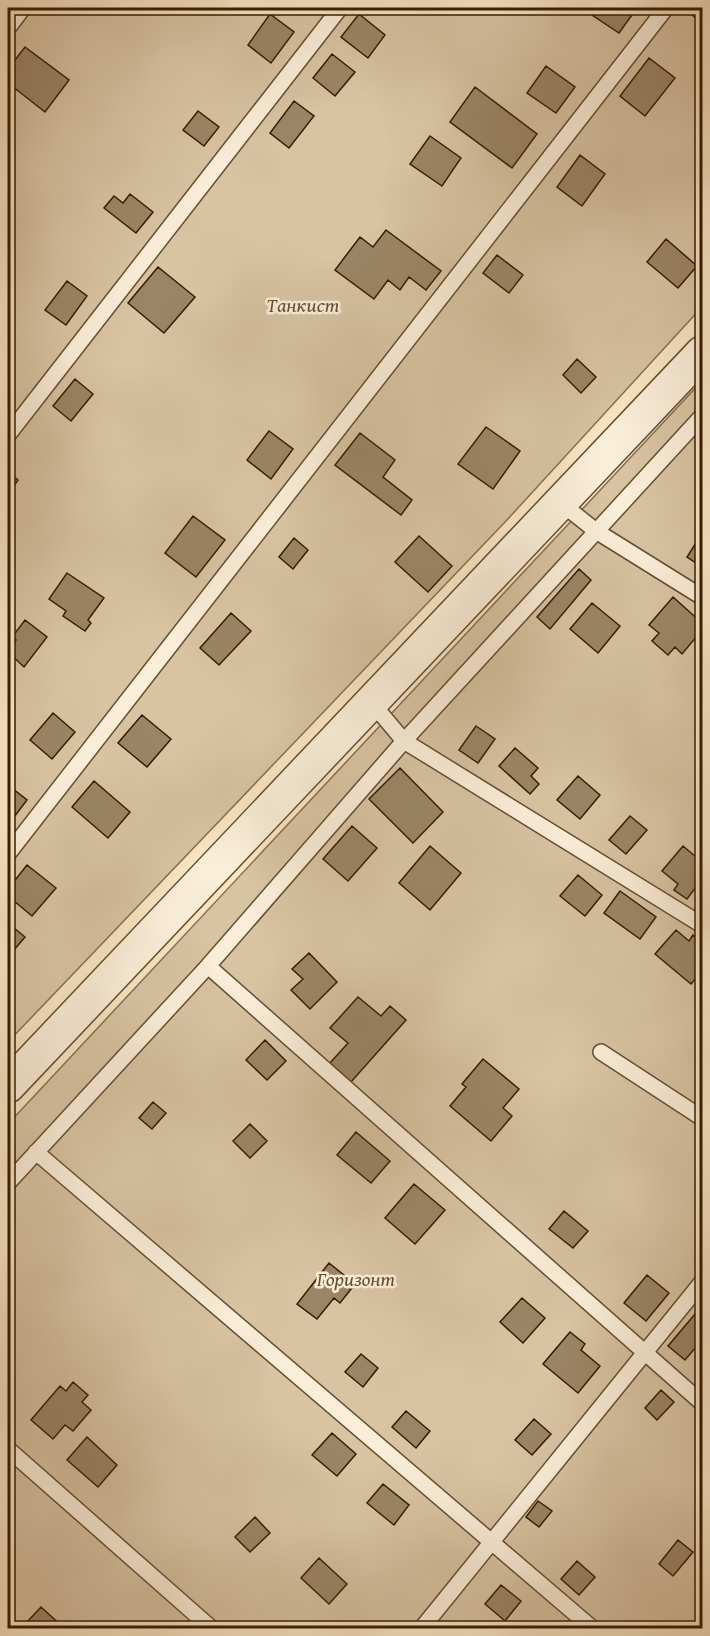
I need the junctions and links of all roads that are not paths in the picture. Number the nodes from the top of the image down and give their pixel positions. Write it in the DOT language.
graph roads {
  1 [pos="23,8"];
  2 [pos="340,8"];
  3 [pos="666,8"];
  4 [pos="8,28"];
  5 [pos="702,353"];
  6 [pos="702,416"];
  7 [pos="8,435"];
  8 [pos="562,504"];
  9 [pos="596,531"];
  10 [pos="702,597"];
  11 [pos="372,703"];
  12 [pos="404,741"];
  13 [pos="8,854"];
  14 [pos="702,926"];
  15 [pos="208,966"];
  16 [pos="602,1052"];
  17 [pos="8,1086"];
  18 [pos="702,1118"];
  19 [pos="36,1152"];
  20 [pos="8,1183"];
  21 [pos="702,1282"];
  22 [pos="645,1353"];
  23 [pos="702,1404"];
  24 [pos="8,1449"];
  25 [pos="490,1543"];
  26 [pos="211,1629"];
  27 [pos="422,1629"];
  28 [pos="592,1629"];
  1 -- 4 [label="lane"];
  2 -- 7 [label="lane"];
  3 -- 13 [label="lane"];
  5 -- 8 [label="street"];
  6 -- 9 [label="lane"];
  8 -- 9 [label="lane"];
  8 -- 11 [label="street"];
  9 -- 10 [label="lane"];
  9 -- 12 [label="lane"];
  11 -- 12 [label="lane"];
  11 -- 17 [label="street"];
  12 -- 14 [label="lane"];
  12 -- 15 [label="lane"];
  15 -- 19 [label="lane"];
  15 -- 22 [label="lane"];
  16 -- 18 [label="lane"];
  19 -- 20 [label="lane"];
  19 -- 25 [label="lane"];
  21 -- 22 [label="lane"];
  22 -- 23 [label="lane"];
  22 -- 25 [label="lane"];
  24 -- 26 [label="lane"];
  25 -- 27 [label="lane"];
  25 -- 28 [label="lane"];
}
